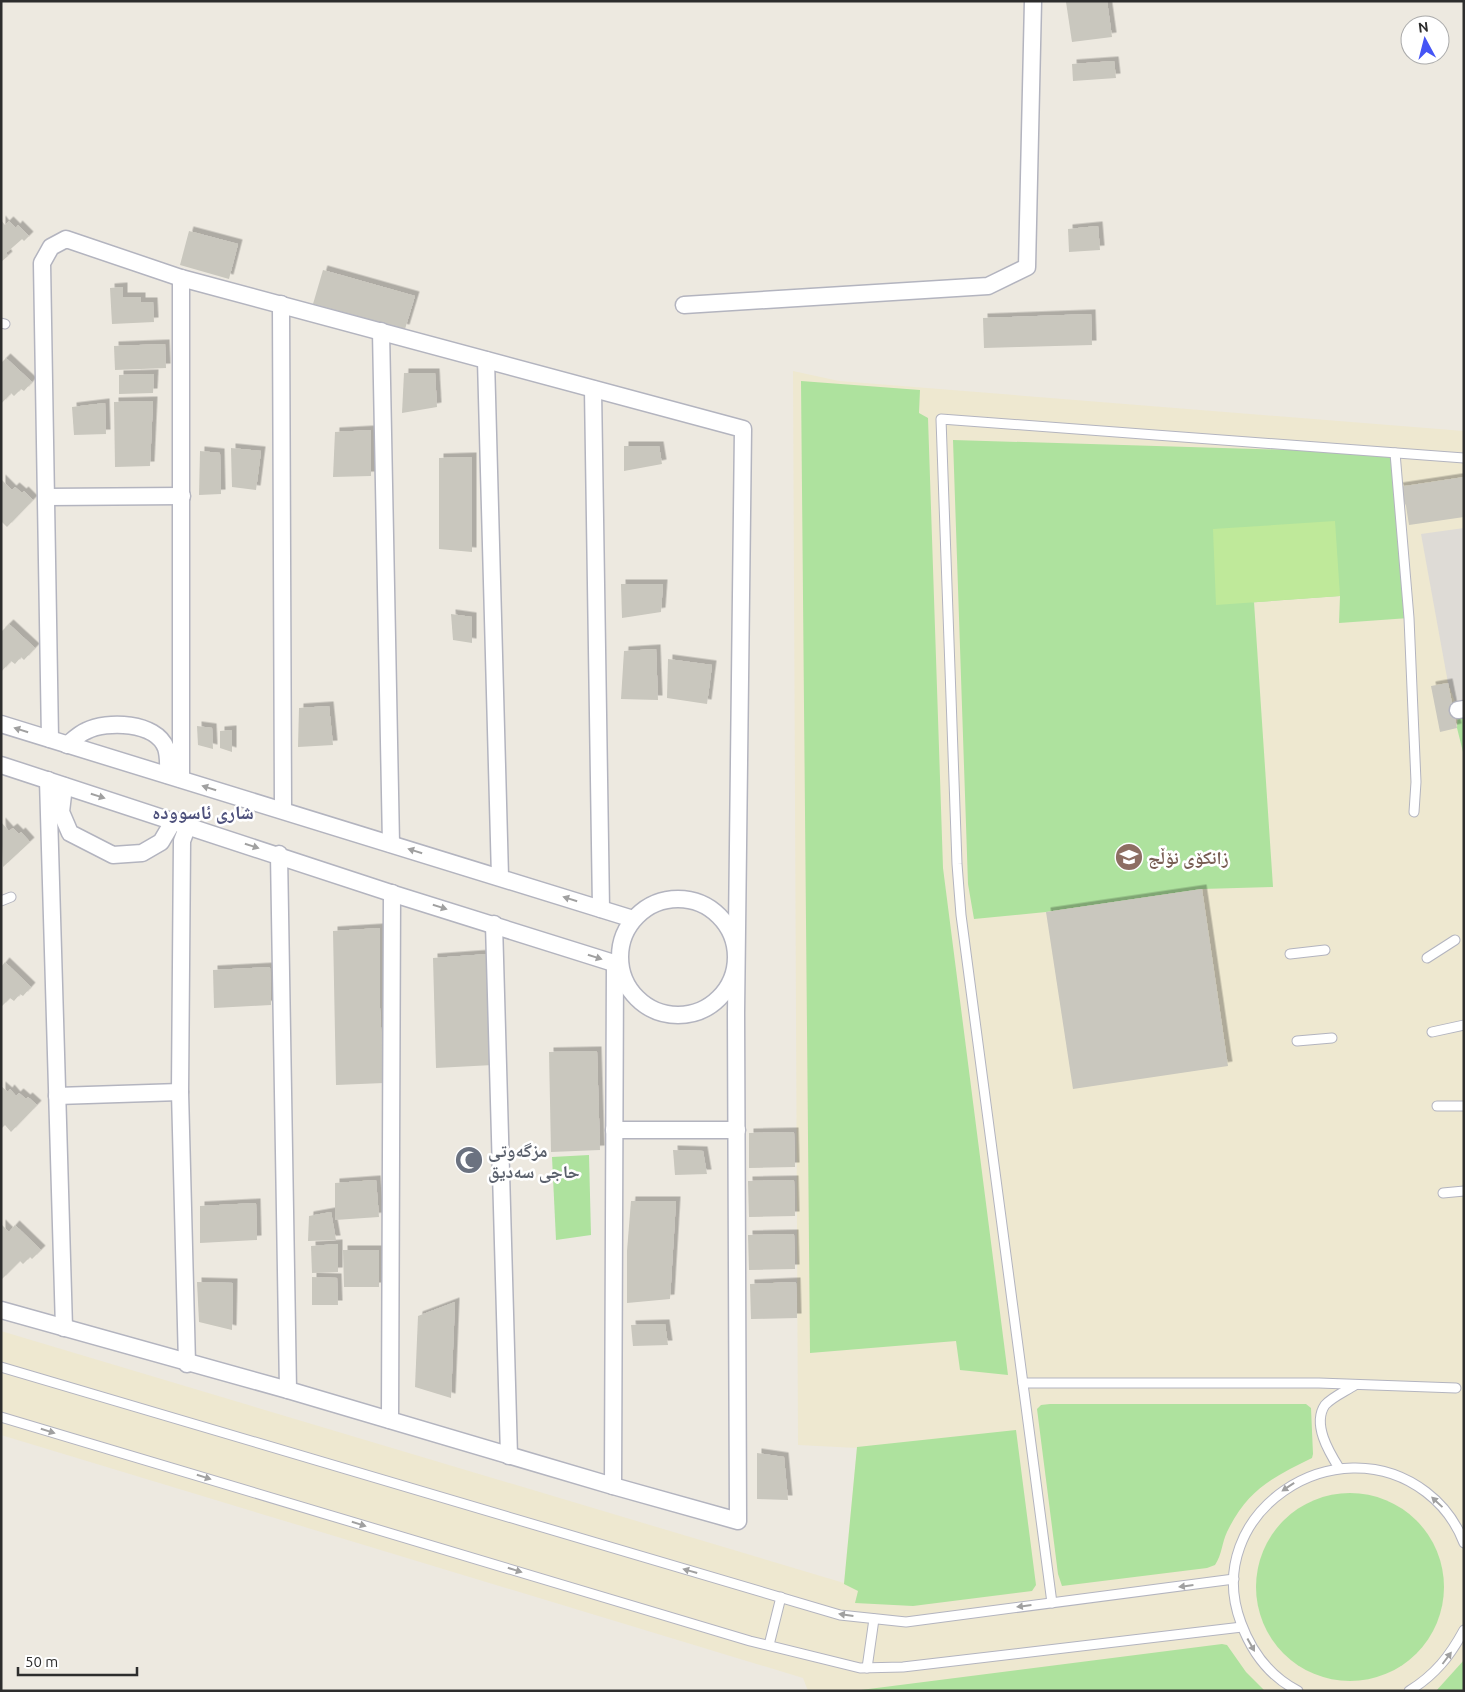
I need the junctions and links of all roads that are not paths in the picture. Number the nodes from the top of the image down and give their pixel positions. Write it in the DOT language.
graph roads {
  1 [pos="1033,1"];
  2 [pos="181,278"];
  3 [pos="281,304"];
  4 [pos="684,305"];
  5 [pos="381,331"];
  6 [pos="486,360"];
  7 [pos="593,389"];
  8 [pos="1396,453"];
  9 [pos="1464,458"];
  10 [pos="182,496"];
  11 [pos="47,497"];
  12 [pos="1,724"];
  13 [pos="50,739"];
  14 [pos="67,744"];
  15 [pos="1,765"];
  16 [pos="175,777"];
  17 [pos="48,780"];
  18 [pos="64,786"];
  19 [pos="283,810"];
  20 [pos="1414,812"];
  21 [pos="181,823"];
  22 [pos="391,844"];
  23 [pos="279,854"];
  24 [pos="500,877"];
  25 [pos="392,893"];
  26 [pos="11,897"];
  27 [pos="1,901"];
  28 [pos="601,909"];
  29 [pos="633,919"];
  30 [pos="494,924"];
  31 [pos="1455,940"];
  32 [pos="1325,950"];
  33 [pos="1290,954"];
  34 [pos="1427,958"];
  35 [pos="617,964"];
  36 [pos="737,964"];
  37 [pos="1464,1026"];
  38 [pos="1432,1032"];
  39 [pos="1332,1038"];
  40 [pos="1298,1040"];
  41 [pos="180,1092"];
  42 [pos="57,1096"];
  43 [pos="1437,1106"];
  44 [pos="1464,1106"];
  45 [pos="614,1130"];
  46 [pos="737,1130"];
  47 [pos="1464,1191"];
  48 [pos="1443,1194"];
  49 [pos="1,1310"];
  50 [pos="64,1328"];
  51 [pos="187,1364"];
  52 [pos="1,1367"];
  53 [pos="1023,1382"];
  54 [pos="1355,1385"];
  55 [pos="1456,1388"];
  56 [pos="288,1390"];
  57 [pos="1,1417"];
  58 [pos="390,1420"];
  59 [pos="509,1456"];
  60 [pos="1339,1468"];
  61 [pos="613,1486"];
  62 [pos="1464,1543"];
  63 [pos="1234,1579"];
  64 [pos="781,1598"];
  65 [pos="1052,1603"];
  66 [pos="874,1618"];
  67 [pos="1242,1626"];
  68 [pos="1464,1630"];
  69 [pos="769,1645"];
  70 [pos="867,1668"];
  71 [pos="1298,1691"];
  72 [pos="1410,1691"];
  1 -- 4 [label="street"];
  2 -- 3 [label="street"];
  2 -- 10 [label="street"];
  2 -- 11 [label="street"];
  3 -- 5 [label="street"];
  3 -- 19 [label="street"];
  5 -- 6 [label="street"];
  5 -- 22 [label="street"];
  6 -- 7 [label="street"];
  6 -- 24 [label="street"];
  7 -- 28 [label="street"];
  7 -- 36 [label="street"];
  8 -- 9 [label="lane"];
  8 -- 20 [label="lane"];
  8 -- 53 [label="lane"];
  10 -- 11 [label="street"];
  10 -- 16 [label="street"];
  11 -- 13 [label="street"];
  13 -- 12 [label="street, one-way"];
  13 -- 14 [label="street"];
  14 -- 16 [label="street"];
  14 -- 16 [label="street"];
  15 -- 17 [label="street"];
  19 -- 16 [label="street, one-way"];
  17 -- 18 [label="street"];
  17 -- 42 [label="street"];
  18 -- 21 [label="street, one-way"];
  18 -- 21 [label="street"];
  19 -- 22 [label="street"];
  21 -- 23 [label="street, one-way"];
  21 -- 41 [label="street"];
  24 -- 22 [label="street, one-way"];
  23 -- 25 [label="street"];
  23 -- 56 [label="street"];
  28 -- 24 [label="street, one-way"];
  25 -- 30 [label="street, one-way"];
  25 -- 58 [label="street"];
  26 -- 27 [label="lane"];
  28 -- 29 [label="street"];
  29 -- 35 [label="street"];
  29 -- 36 [label="street"];
  30 -- 35 [label="street, one-way"];
  30 -- 59 [label="street"];
  31 -- 34 [label="lane"];
  32 -- 33 [label="lane"];
  35 -- 36 [label="street"];
  35 -- 45 [label="street"];
  36 -- 46 [label="street"];
  37 -- 38 [label="lane"];
  39 -- 40 [label="lane"];
  41 -- 42 [label="street"];
  41 -- 51 [label="street"];
  42 -- 50 [label="street"];
  43 -- 44 [label="lane"];
  45 -- 46 [label="street"];
  45 -- 61 [label="street"];
  46 -- 61 [label="street"];
  47 -- 48 [label="lane"];
  49 -- 50 [label="street"];
  50 -- 51 [label="street"];
  51 -- 56 [label="street"];
  64 -- 52 [label="lane, one-way"];
  53 -- 54 [label="lane"];
  53 -- 65 [label="lane"];
  54 -- 55 [label="lane"];
  54 -- 60 [label="lane"];
  56 -- 58 [label="street"];
  57 -- 69 [label="lane, one-way"];
  58 -- 59 [label="street"];
  59 -- 61 [label="street"];
  62 -- 60 [label="lane, one-way"];
  60 -- 63 [label="lane, one-way"];
  63 -- 65 [label="lane, one-way"];
  63 -- 67 [label="lane"];
  66 -- 64 [label="lane, one-way"];
  64 -- 69 [label="lane"];
  65 -- 66 [label="lane, one-way"];
  66 -- 70 [label="lane"];
  67 -- 70 [label="lane"];
  67 -- 71 [label="lane, one-way"];
  72 -- 68 [label="lane, one-way"];
  69 -- 70 [label="lane"];
}
